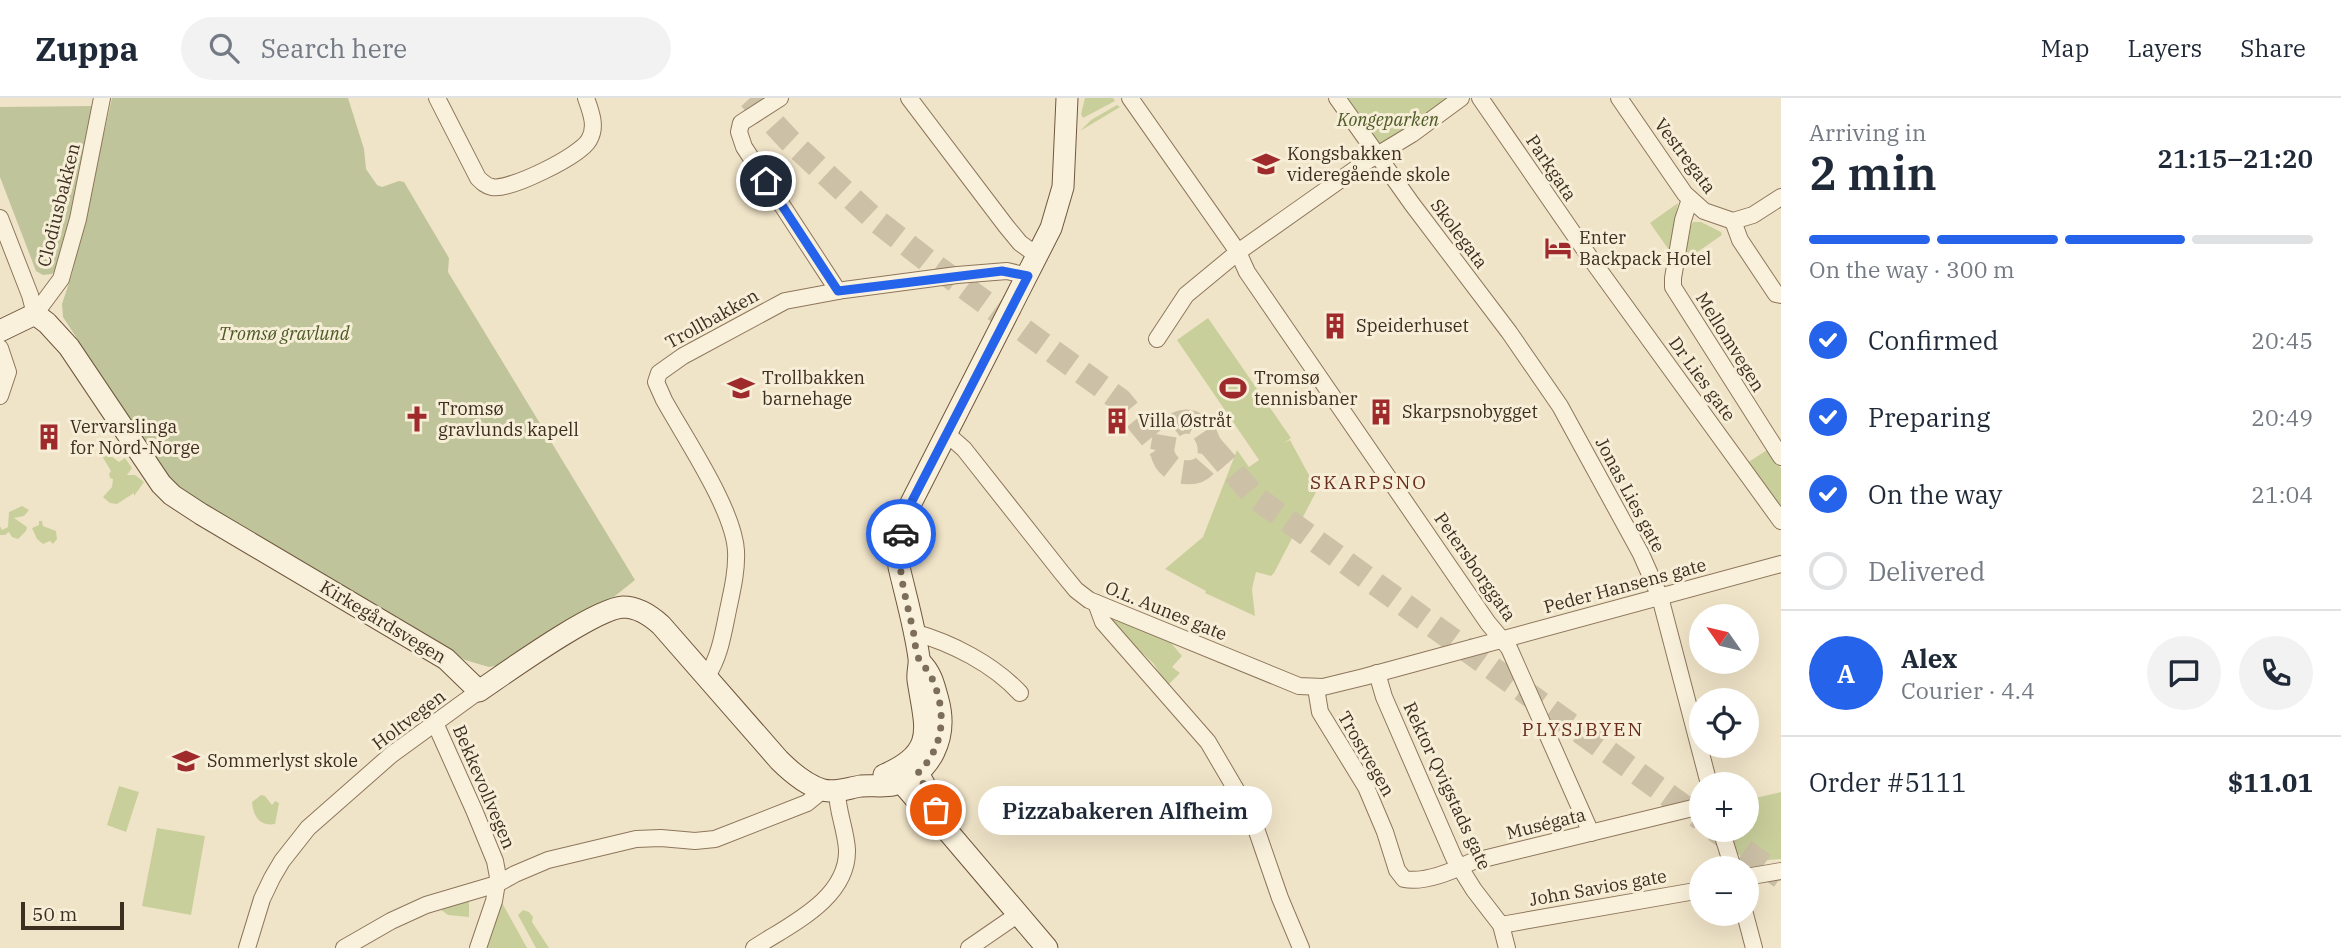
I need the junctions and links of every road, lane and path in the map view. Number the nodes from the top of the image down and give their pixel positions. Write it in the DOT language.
graph roads {
  1 [pos="102,98"];
  2 [pos="437,98"];
  3 [pos="586,98"];
  4 [pos="780,98"];
  5 [pos="909,98"];
  6 [pos="1067,98"];
  7 [pos="1337,98"];
  8 [pos="1461,98"];
  9 [pos="1480,98"];
  10 [pos="1619,98"];
  11 [pos="1134,100"];
  12 [pos="1377,156"];
  13 [pos="1781,197"];
  14 [pos="1690,199"];
  15 [pos="0,218"];
  16 [pos="1733,221"];
  17 [pos="1238,252"];
  18 [pos="1038,256"];
  19 [pos="1591,259"];
  20 [pos="1028,276"];
  21 [pos="838,291"];
  22 [pos="1781,295"];
  23 [pos="35,314"];
  24 [pos="0,331"];
  25 [pos="1157,340"];
  26 [pos="0,348"];
  27 [pos="1551,392"];
  28 [pos="0,396"];
  29 [pos="947,434"];
  30 [pos="1779,451"];
  31 [pos="1781,521"];
  32 [pos="1781,564"];
  33 [pos="1660,597"];
  34 [pos="1096,603"];
  35 [pos="913,632"];
  36 [pos="1501,638"];
  37 [pos="1377,673"];
  38 [pos="706,676"];
  39 [pos="1316,688"];
  40 [pos="479,691"];
  41 [pos="1020,693"];
  42 [pos="435,723"];
  43 [pos="1706,772"];
  44 [pos="907,774"];
  45 [pos="830,791"];
  46 [pos="1689,809"];
  47 [pos="1591,833"];
  48 [pos="1461,867"];
  49 [pos="1781,871"];
  50 [pos="1759,875"];
  51 [pos="1402,878"];
  52 [pos="497,884"];
  53 [pos="1689,892"];
  54 [pos="1017,915"];
  55 [pos="1501,925"];
  56 [pos="1748,926"];
  57 [pos="247,948"];
  58 [pos="344,948"];
  59 [pos="478,948"];
  60 [pos="754,948"];
  61 [pos="969,948"];
  62 [pos="1047,948"];
  63 [pos="1301,948"];
  64 [pos="1507,948"];
  65 [pos="1754,948"];
  1 -- 23 [label="street, Clodiusbakken"];
  2 -- 3 [label="street"];
  4 -- 21 [label="street"];
  5 -- 18 [label="street"];
  6 -- 18 [label="street"];
  7 -- 12 [label="street, Skolegata"];
  8 -- 12 [label="street"];
  9 -- 19 [label="street, Parkgata"];
  10 -- 14 [label="street, Vestregata"];
  11 -- 17 [label="street, Petersborggata"];
  12 -- 17 [label="street"];
  12 -- 27 [label="street, Skolegata"];
  13 -- 16 [label="street"];
  14 -- 16 [label="street, Vestregata"];
  14 -- 30 [label="street, Mellomvegen"];
  15 -- 23 [label="street"];
  16 -- 22 [label="street"];
  17 -- 25 [label="street"];
  17 -- 36 [label="street, Petersborggata"];
  18 -- 20 [label="street"];
  19 -- 31 [label="street, Dr Lies gate"];
  20 -- 21 [label="street, Trollbakken"];
  20 -- 29 [label="street"];
  21 -- 38 [label="street, Trollbakken"];
  23 -- 24 [label="street"];
  23 -- 40 [label="street, Kirkegårdsvegen"];
  26 -- 28 [label="street"];
  27 -- 33 [label="street, Jonas Lies gate"];
  29 -- 34 [label="street, O.L. Aunes gate"];
  29 -- 35 [label="street"];
  32 -- 33 [label="street, Peder Hansens gate"];
  33 -- 36 [label="street, Peder Hansens gate"];
  33 -- 43 [label="street, Jonas Lies gate"];
  34 -- 39 [label="street, O.L. Aunes gate"];
  34 -- 63 [label="street"];
  35 -- 41 [label="street"];
  35 -- 44 [label="street"];
  36 -- 37 [label="street, Peder Hansens gate"];
  36 -- 47 [label="street, Petersborggata"];
  37 -- 39 [label="street, Peder Hansens gate"];
  37 -- 48 [label="street, Rektor Qvigstads gate"];
  38 -- 40 [label="street"];
  38 -- 45 [label="street"];
  39 -- 51 [label="street, Trostvegen"];
  40 -- 42 [label="street, Holtvegen"];
  42 -- 52 [label="street, Bekkevollvegen"];
  42 -- 57 [label="street, Holtvegen"];
  44 -- 45 [label="street"];
  44 -- 54 [label="street"];
  45 -- 52 [label="street"];
  45 -- 60 [label="street"];
  46 -- 47 [label="street, Muségata"];
  47 -- 48 [label="street, Muségata"];
  48 -- 51 [label="street, Muségata"];
  48 -- 55 [label="street, Rektor Qvigstads gate"];
  49 -- 50 [label="street"];
  52 -- 58 [label="street"];
  52 -- 59 [label="street, Bekkevollvegen"];
  53 -- 55 [label="street, John Savios gate"];
  54 -- 61 [label="street"];
  54 -- 62 [label="street"];
  55 -- 64 [label="street, Rektor Qvigstads gate"];
  56 -- 65 [label="street"];
}
